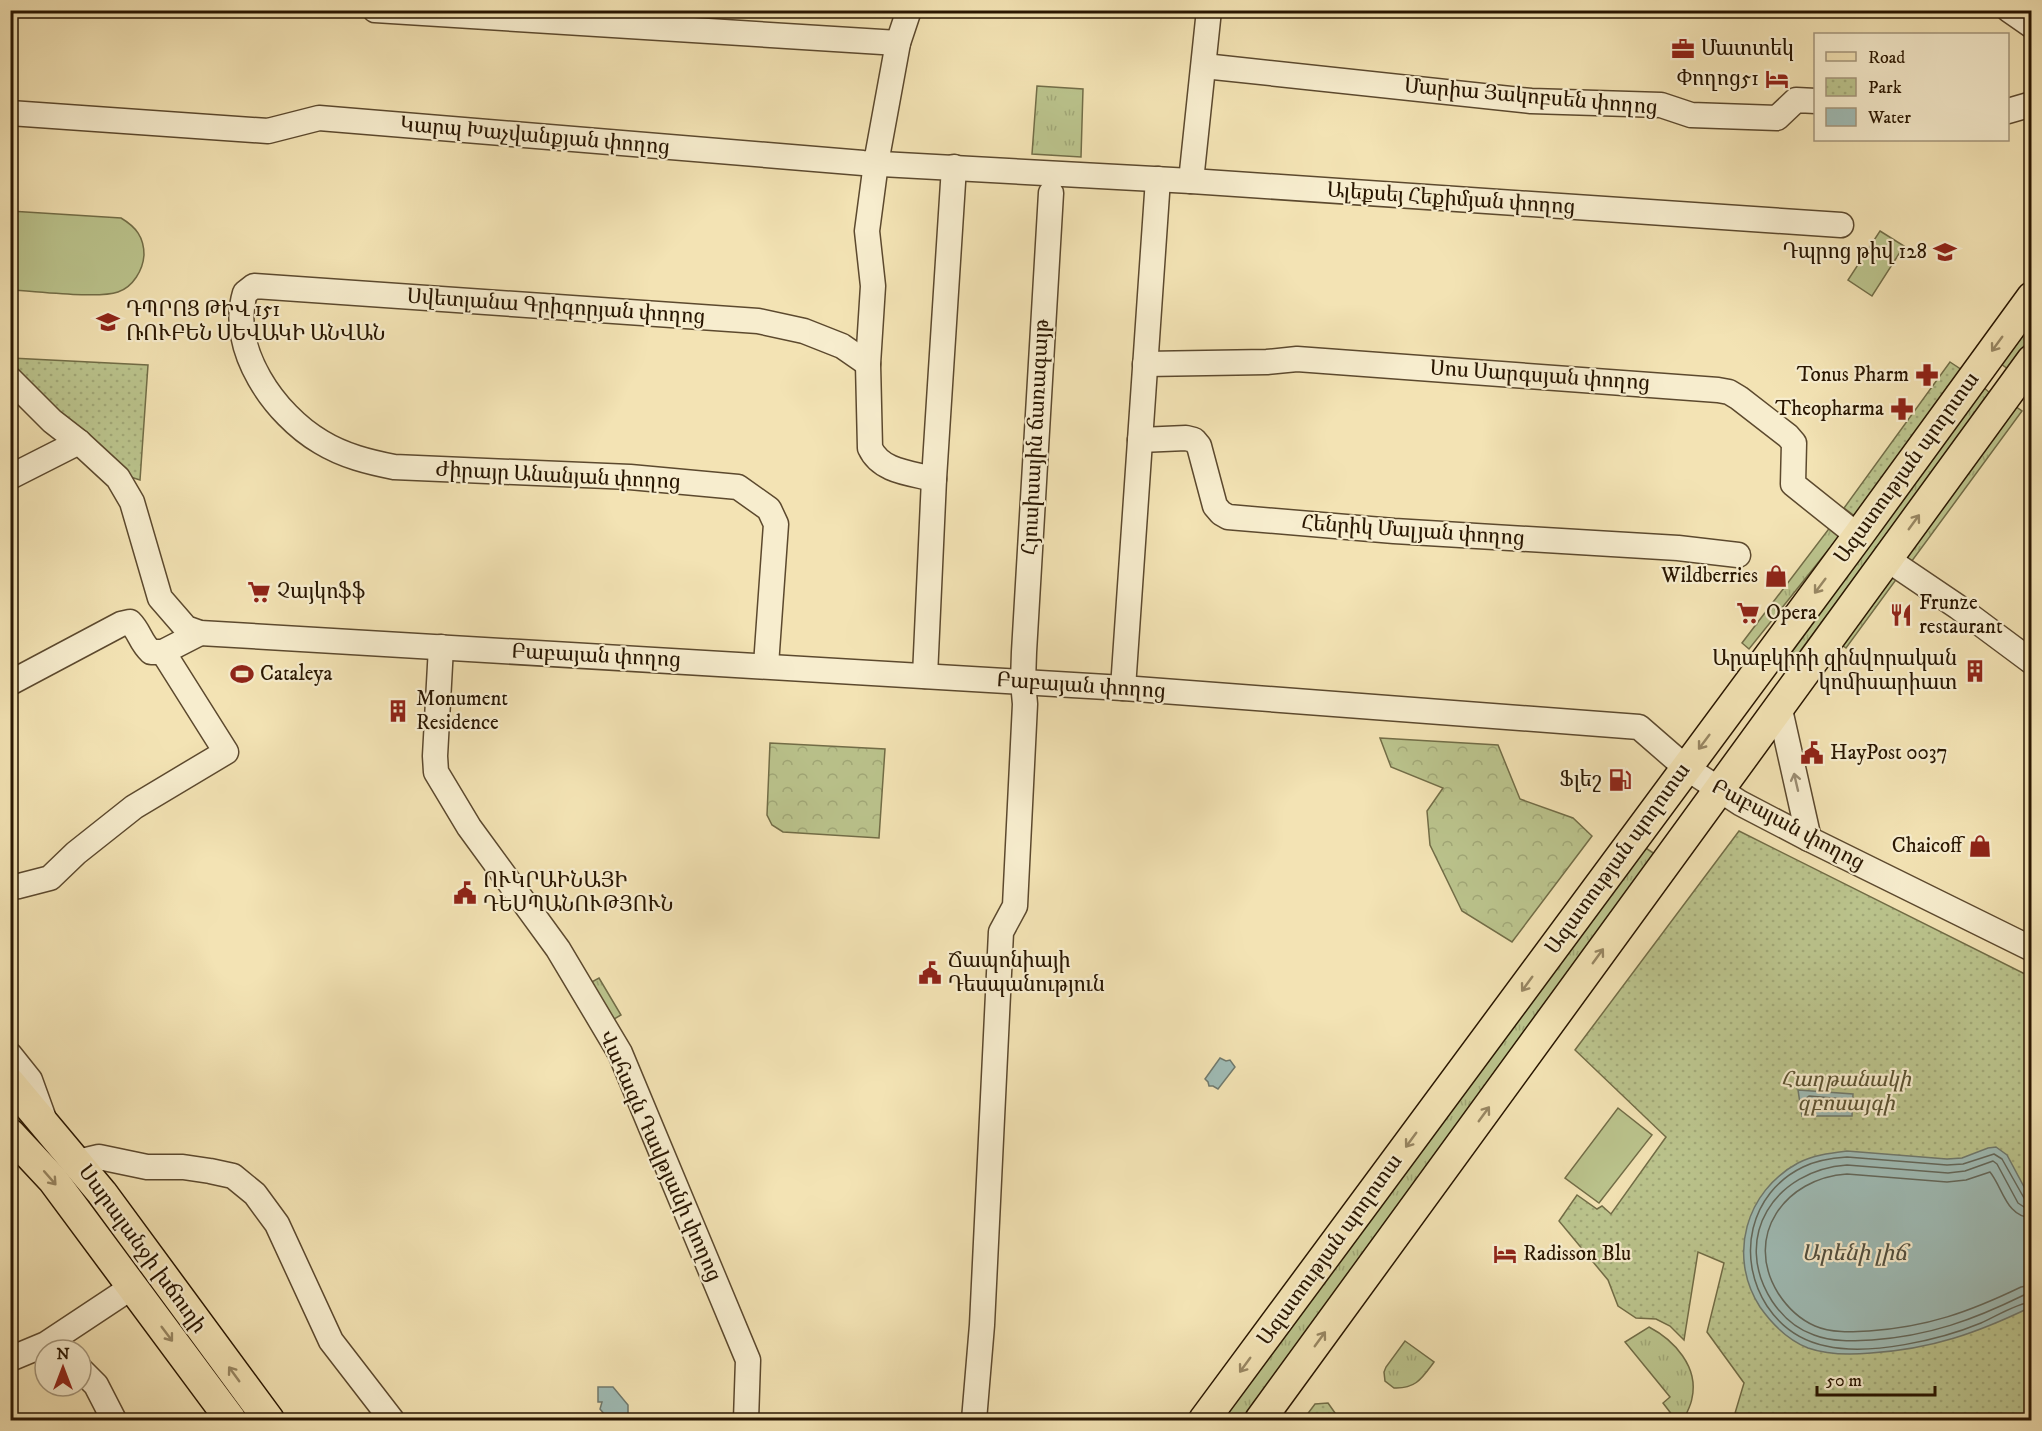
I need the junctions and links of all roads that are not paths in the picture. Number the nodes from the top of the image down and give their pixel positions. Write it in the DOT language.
graph roads {
  1 [pos="375,10"];
  2 [pos="909,10"];
  3 [pos="1209,10"];
  4 [pos="2009,10"];
  5 [pos="2031,26"];
  6 [pos="898,43"];
  7 [pos="1204,66"];
  8 [pos="1814,101"];
  9 [pos="2031,104"];
  10 [pos="2009,110"];
  11 [pos="10,112"];
  12 [pos="876,164"];
  13 [pos="954,167"];
  14 [pos="1158,179"];
  15 [pos="1191,181"];
  16 [pos="1056,183"];
  17 [pos="1841,225"];
  18 [pos="2031,297"];
  19 [pos="242,337"];
  20 [pos="2031,360"];
  21 [pos="868,364"];
  22 [pos="1145,364"];
  23 [pos="10,379"];
  24 [pos="1140,440"];
  25 [pos="79,442"];
  26 [pos="10,477"];
  27 [pos="934,479"];
  28 [pos="1858,536"];
  29 [pos="1738,555"];
  30 [pos="1887,559"];
  31 [pos="201,633"];
  32 [pos="441,647"];
  33 [pos="163,652"];
  34 [pos="2031,662"];
  35 [pos="766,665"];
  36 [pos="925,676"];
  37 [pos="1023,681"];
  38 [pos="10,683"];
  39 [pos="1123,688"];
  40 [pos="1779,705"];
  41 [pos="1685,767"];
  42 [pos="1719,790"];
  43 [pos="1809,839"];
  44 [pos="10,887"];
  45 [pos="2031,949"];
  46 [pos="10,1055"];
  47 [pos="10,1083"];
  48 [pos="47,1126"];
  49 [pos="10,1134"];
  50 [pos="78,1162"];
  51 [pos="132,1287"];
  52 [pos="29,1354"];
  53 [pos="93,1382"];
  54 [pos="114,1420"];
  55 [pos="231,1420"];
  56 [pos="268,1420"];
  57 [pos="392,1420"];
  58 [pos="746,1420"];
  59 [pos="974,1420"];
  60 [pos="1204,1420"];
  61 [pos="1260,1420"];
  1 -- 6 [label="street"];
  2 -- 6 [label="street"];
  3 -- 7 [label="street"];
  4 -- 5 [label="street"];
  6 -- 12 [label="street"];
  7 -- 8 [label="street, Մարիա Յակոբսեն փողոց"];
  7 -- 15 [label="street"];
  9 -- 10 [label="street"];
  11 -- 12 [label="street, Կարպ Խաչվանքյան փողոց"];
  12 -- 13 [label="street, Կարպ Խաչվանքյան փողոց"];
  12 -- 21 [label="street"];
  13 -- 16 [label="street, Կարպ Խաչվանքյան փողոց"];
  13 -- 27 [label="street"];
  14 -- 15 [label="street, Ալեքսեյ Հեքիմյան փողոց"];
  14 -- 16 [label="street, Ալեքսեյ Հեքիմյան փողոց"];
  14 -- 22 [label="street"];
  15 -- 17 [label="street, Ալեքսեյ Հեքիմյան փողոց"];
  16 -- 37 [label="street, Հյուսիսային ճառագայթ"];
  18 -- 28 [label="main road, Ազատության պողոտա, one-way"];
  19 -- 21 [label="street, Սվետլանա Գրիգորյան փողոց"];
  19 -- 35 [label="street, Ժիրայր Անանյան փողոց"];
  30 -- 20 [label="main road, Ազատության պողոտա, one-way"];
  21 -- 27 [label="street"];
  22 -- 24 [label="street"];
  22 -- 28 [label="street, Սոս Սարգսյան փողոց"];
  23 -- 25 [label="street"];
  24 -- 29 [label="street, Հենրիկ Մալյան փողոց"];
  24 -- 39 [label="street"];
  25 -- 26 [label="street"];
  25 -- 31 [label="street, Բաբայան փողոց"];
  27 -- 36 [label="street"];
  28 -- 41 [label="main road, Ազատության պողոտա, one-way"];
  30 -- 34 [label="street"];
  30 -- 40 [label="main road, Ազատության պողոտա"];
  31 -- 32 [label="street, Բաբայան փողոց"];
  31 -- 33 [label="street"];
  32 -- 35 [label="street, Բաբայան փողոց"];
  32 -- 58 [label="street, Վահագն Դավթյանի փողոց"];
  33 -- 38 [label="street"];
  33 -- 44 [label="street"];
  35 -- 36 [label="street, Բաբայան փողոց"];
  36 -- 37 [label="street, Բաբայան փողոց"];
  37 -- 39 [label="street, Բաբայան փողոց"];
  37 -- 59 [label="street, Հյուսիսային ճառագայթ"];
  39 -- 41 [label="street, Բաբայան փողոց"];
  40 -- 42 [label="main road, Ազատության պողոտա"];
  43 -- 40 [label="street, one-way"];
  41 -- 42 [label="street, Բաբայան փողոց"];
  41 -- 60 [label="main road, Ազատության պողոտա, one-way"];
  42 -- 43 [label="street, Բաբայան փողոց"];
  61 -- 42 [label="main road, Ազատության պողոտա, one-way"];
  43 -- 45 [label="street, Բաբայան փողոց"];
  46 -- 48 [label="street"];
  47 -- 48 [label="main road, Սարալանջի խճուղի"];
  48 -- 50 [label="main road, Սարալանջի խճուղի"];
  49 -- 51 [label="main road, Սարալանջի խճուղի, one-way"];
  56 -- 50 [label="main road, Սարալանջի խճուղի, one-way"];
  50 -- 57 [label="street"];
  51 -- 52 [label="street"];
  51 -- 55 [label="main road, Սարալանջի խճուղի, one-way"];
  53 -- 54 [label="street"];
}
